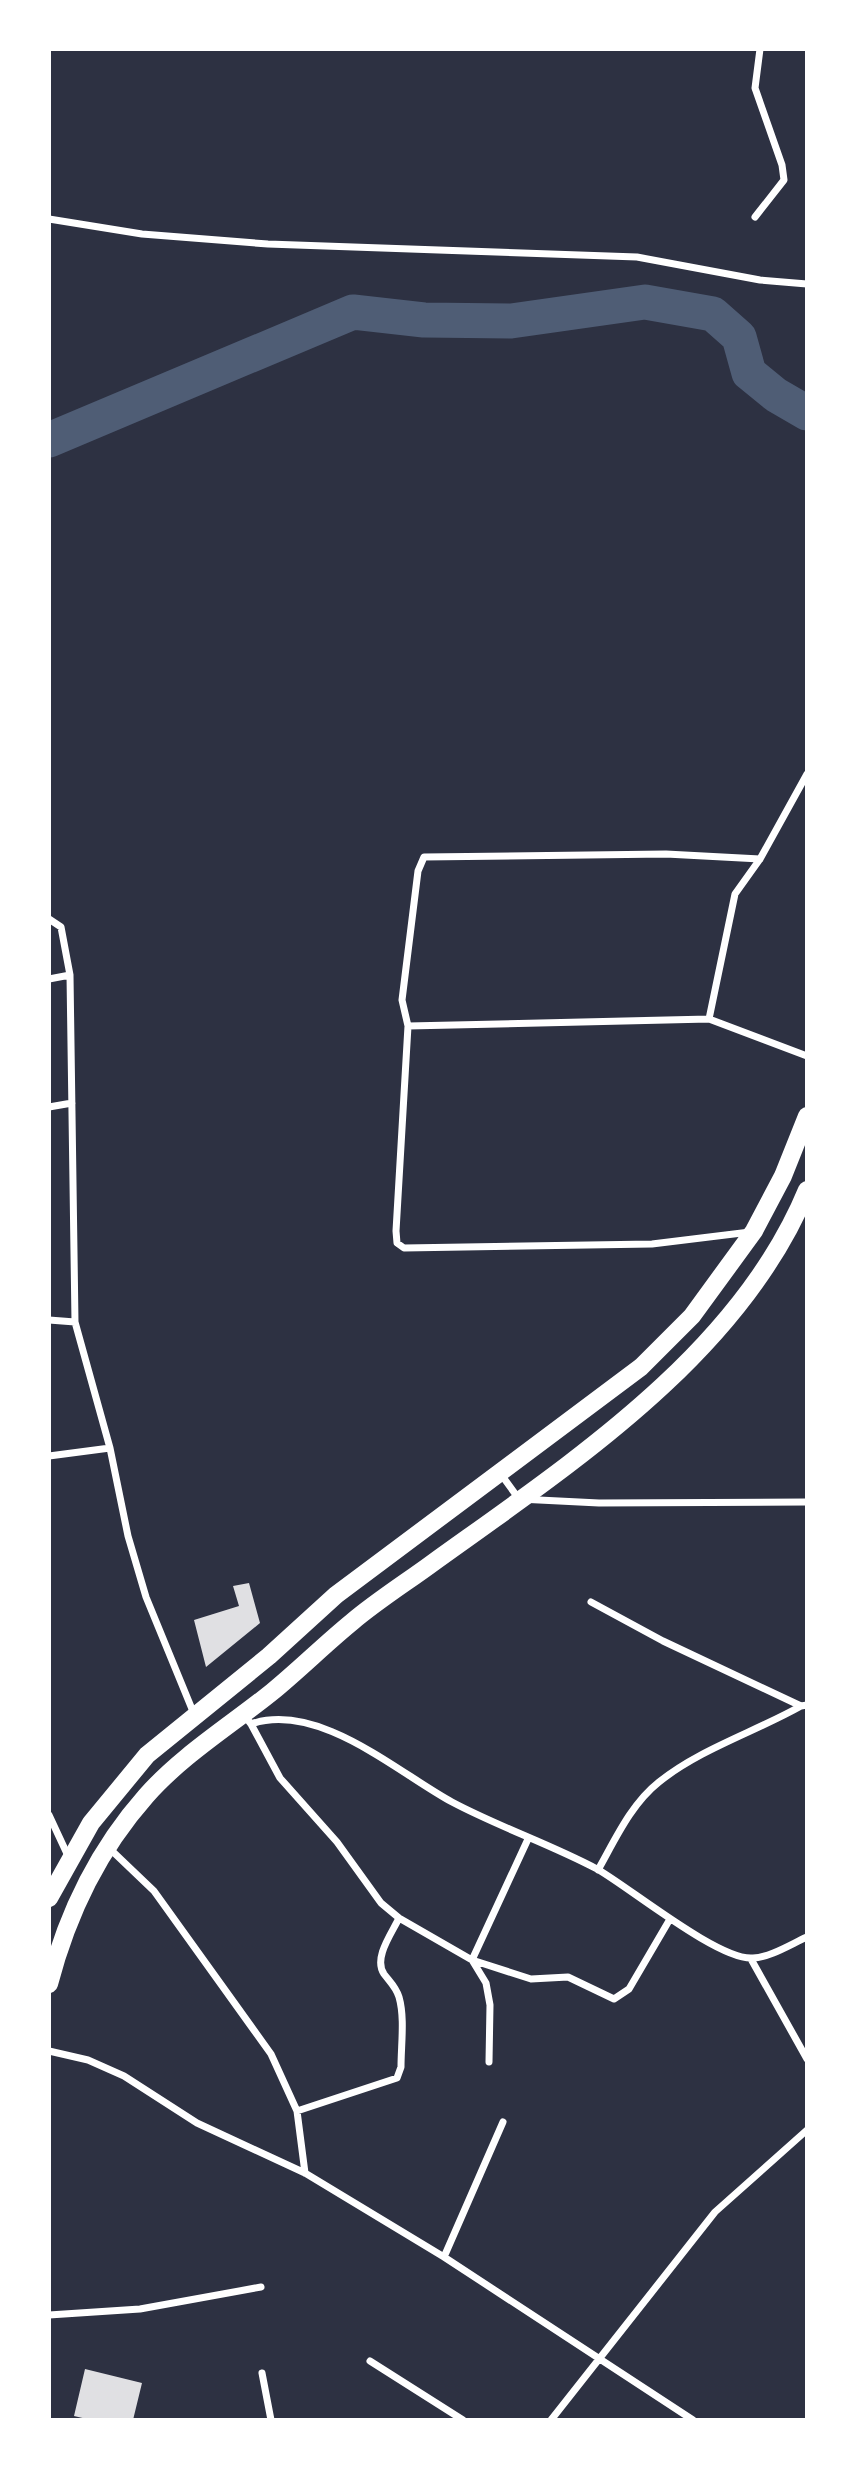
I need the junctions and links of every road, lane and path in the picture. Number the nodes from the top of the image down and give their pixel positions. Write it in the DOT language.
graph roads {
  1 [pos="760,49"];
  2 [pos="755,217"];
  3 [pos="49,219"];
  4 [pos="807,284"];
  5 [pos="807,774"];
  6 [pos="761,859"];
  7 [pos="49,919"];
  8 [pos="70,975"];
  9 [pos="49,979"];
  10 [pos="709,1018"];
  11 [pos="408,1026"];
  12 [pos="807,1056"];
  13 [pos="72,1103"];
  14 [pos="49,1107"];
  15 [pos="807,1116"];
  16 [pos="807,1190"];
  17 [pos="754,1231"];
  18 [pos="49,1320"];
  19 [pos="75,1322"];
  20 [pos="110,1448"];
  21 [pos="49,1456"];
  22 [pos="500,1473"];
  23 [pos="520,1499"];
  24 [pos="807,1502"];
  25 [pos="591,1602"];
  26 [pos="804,1705"];
  27 [pos="194,1714"];
  28 [pos="247,1719"];
  29 [pos="49,1815"];
  30 [pos="528,1839"];
  31 [pos="108,1847"];
  32 [pos="69,1858"];
  33 [pos="598,1870"];
  34 [pos="49,1898"];
  35 [pos="398,1918"];
  36 [pos="670,1919"];
  37 [pos="807,1937"];
  38 [pos="751,1959"];
  39 [pos="472,1960"];
  40 [pos="49,1984"];
  41 [pos="49,2051"];
  42 [pos="807,2059"];
  43 [pos="489,2062"];
  44 [pos="297,2111"];
  45 [pos="503,2122"];
  46 [pos="807,2130"];
  47 [pos="305,2173"];
  48 [pos="444,2257"];
  49 [pos="261,2287"];
  50 [pos="49,2315"];
  51 [pos="370,2361"];
  52 [pos="599,2361"];
  53 [pos="262,2373"];
  54 [pos="271,2420"];
  55 [pos="463,2420"];
  56 [pos="551,2420"];
  57 [pos="693,2420"];
  1 -- 2 [label="street"];
  3 -- 4 [label="street"];
  5 -- 6 [label="street"];
  6 -- 10 [label="street"];
  6 -- 11 [label="street"];
  7 -- 8 [label="street"];
  8 -- 9 [label="street"];
  8 -- 13 [label="street"];
  10 -- 11 [label="street"];
  10 -- 12 [label="street"];
  11 -- 17 [label="street"];
  13 -- 14 [label="street"];
  13 -- 19 [label="street"];
  15 -- 17 [label="main road"];
  16 -- 23 [label="main road"];
  17 -- 22 [label="main road"];
  18 -- 19 [label="street"];
  19 -- 20 [label="street"];
  20 -- 21 [label="street"];
  20 -- 27 [label="street"];
  22 -- 23 [label="street"];
  22 -- 27 [label="main road"];
  23 -- 24 [label="street"];
  23 -- 28 [label="main road"];
  25 -- 26 [label="street"];
  26 -- 33 [label="street"];
  27 -- 32 [label="main road"];
  28 -- 30 [label="street"];
  28 -- 31 [label="main road"];
  28 -- 35 [label="street"];
  29 -- 32 [label="street"];
  30 -- 33 [label="street"];
  30 -- 39 [label="street"];
  31 -- 40 [label="main road"];
  31 -- 44 [label="street"];
  32 -- 34 [label="main road"];
  33 -- 36 [label="street"];
  35 -- 39 [label="street"];
  35 -- 44 [label="street"];
  36 -- 38 [label="street"];
  36 -- 39 [label="street"];
  37 -- 38 [label="street"];
  38 -- 42 [label="street"];
  39 -- 43 [label="street"];
  41 -- 47 [label="street"];
  44 -- 47 [label="street"];
  45 -- 48 [label="street"];
  46 -- 52 [label="street"];
  47 -- 48 [label="street"];
  48 -- 52 [label="street"];
  49 -- 50 [label="street"];
  51 -- 55 [label="street"];
  52 -- 56 [label="street"];
  52 -- 57 [label="street"];
  53 -- 54 [label="street"];
}
